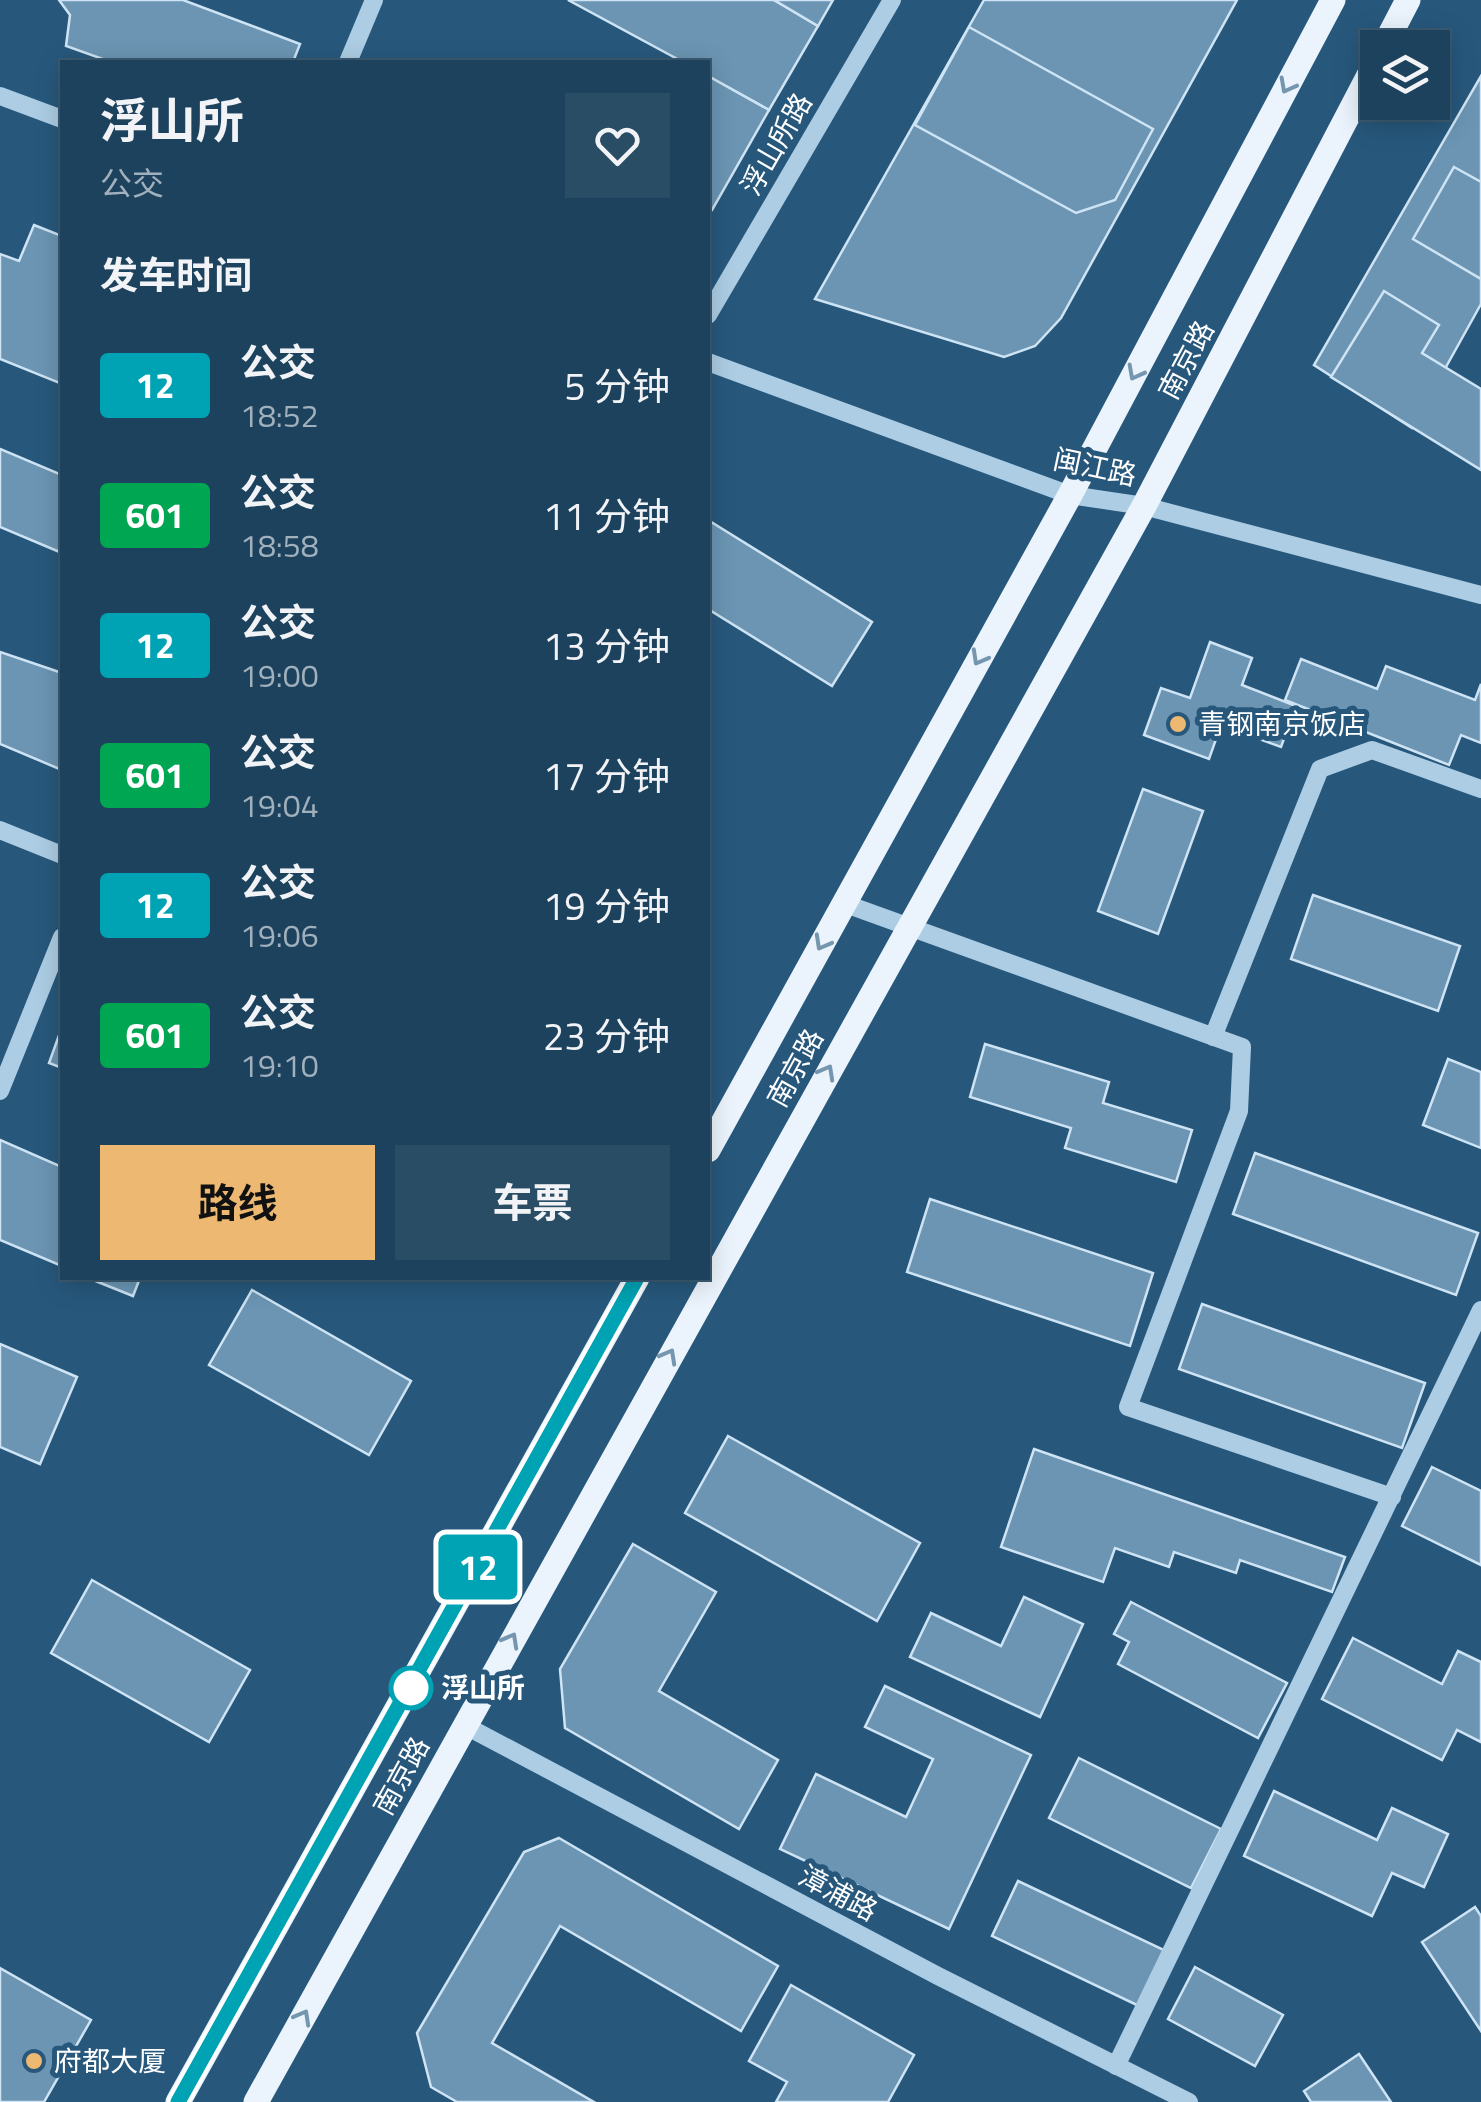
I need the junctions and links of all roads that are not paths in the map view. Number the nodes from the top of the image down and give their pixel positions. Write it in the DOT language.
graph roads {
  1 [pos="374,0"];
  2 [pos="892,0"];
  3 [pos="1333,0"];
  4 [pos="1408,0"];
  5 [pos="1392,30"];
  6 [pos="349,60"];
  7 [pos="1360,92"];
  8 [pos="0,96"];
  9 [pos="60,118"];
  10 [pos="710,313"];
  11 [pos="710,363"];
  12 [pos="1070,495"];
  13 [pos="1144,506"];
  14 [pos="1481,595"];
  15 [pos="1481,789"];
  16 [pos="0,830"];
  17 [pos="60,855"];
  18 [pos="843,904"];
  19 [pos="907,928"];
  20 [pos="60,943"];
  21 [pos="1213,1037"];
  22 [pos="0,1091"];
  23 [pos="710,1146"];
  24 [pos="636,1280"];
  25 [pos="1481,1310"];
  26 [pos="1392,1497"];
  27 [pos="464,1725"];
  28 [pos="1116,2066"];
  29 [pos="178,2102"];
  30 [pos="256,2102"];
  31 [pos="1189,2102"];
  1 -- 6 [label="street"];
  2 -- 10 [label="street, 浮山所路"];
  3 -- 12 [label="main road, 南京路, one-way"];
  4 -- 5 [label="main road"];
  7 -- 13 [label="main road, 南京路"];
  8 -- 9 [label="street"];
  11 -- 12 [label="street, 闽江路"];
  12 -- 13 [label="street, 闽江路"];
  12 -- 18 [label="main road, 南京路, one-way"];
  13 -- 14 [label="street, 闽江路"];
  13 -- 19 [label="main road, 南京路"];
  15 -- 21 [label="street"];
  16 -- 17 [label="street"];
  18 -- 19 [label="street"];
  18 -- 23 [label="main road, 南京路, one-way"];
  19 -- 21 [label="street"];
  27 -- 19 [label="main road, 南京路, one-way"];
  20 -- 22 [label="street"];
  21 -- 26 [label="street"];
  24 -- 29 [label="main road, 南京路"];
  25 -- 26 [label="street"];
  26 -- 28 [label="street"];
  27 -- 28 [label="street, 漳浦路"];
  30 -- 27 [label="main road, 南京路, one-way"];
  28 -- 31 [label="street, 漳浦路"];
}
